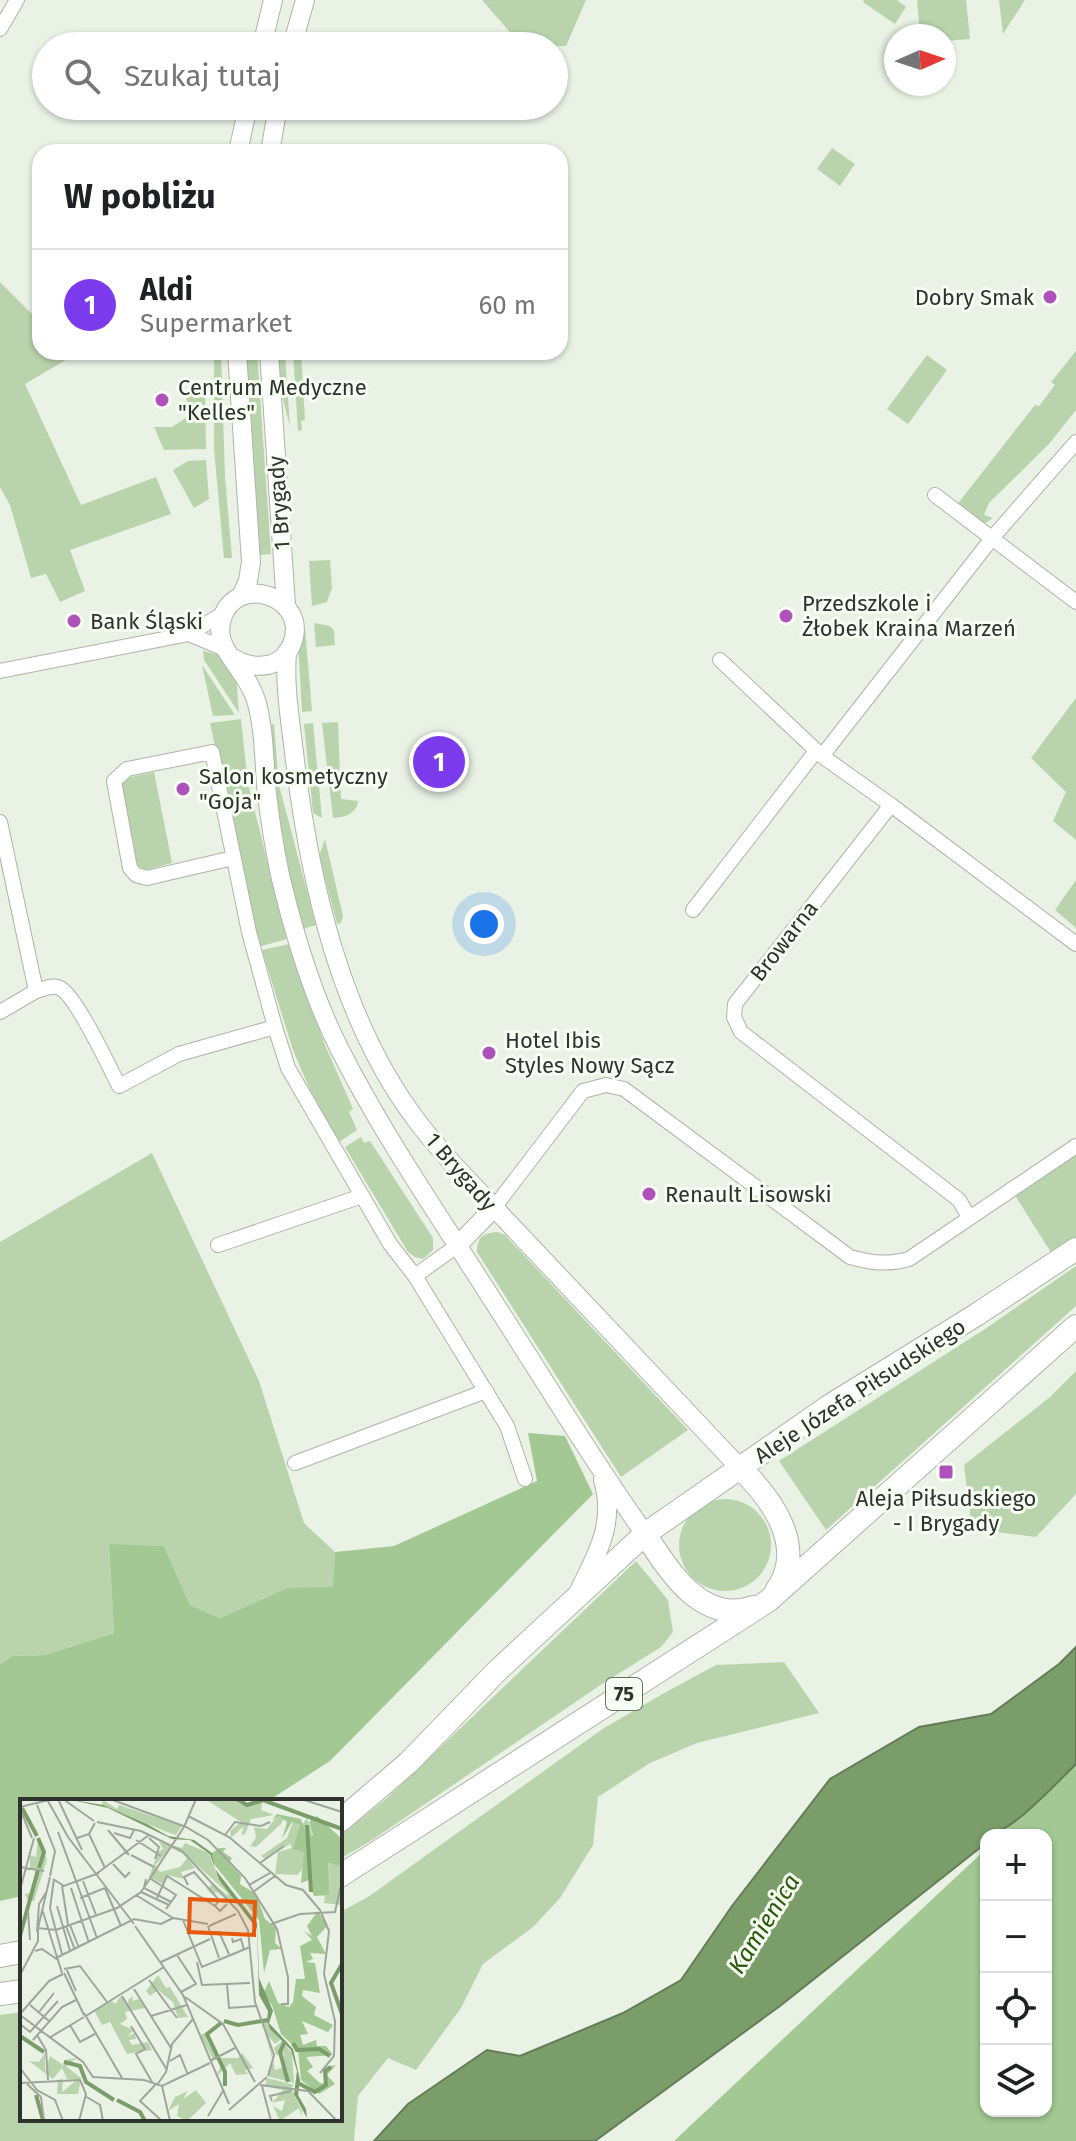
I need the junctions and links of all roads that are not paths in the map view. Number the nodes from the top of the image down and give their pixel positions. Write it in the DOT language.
graph roads {
  1 [pos="17,0"];
  2 [pos="273,0"];
  3 [pos="305,0"];
  4 [pos="0,29"];
  5 [pos="265,32"];
  6 [pos="296,32"];
  7 [pos="245,120"];
  8 [pos="276,120"];
  9 [pos="240,144"];
  10 [pos="271,144"];
  11 [pos="238,360"];
  12 [pos="270,360"];
  13 [pos="1076,442"];
  14 [pos="935,495"];
  15 [pos="993,537"];
  16 [pos="241,596"];
  17 [pos="1076,602"];
  18 [pos="286,606"];
  19 [pos="224,613"];
  20 [pos="189,634"];
  21 [pos="287,652"];
  22 [pos="229,654"];
  23 [pos="720,660"];
  24 [pos="0,671"];
  25 [pos="819,754"];
  26 [pos="891,805"];
  27 [pos="0,822"];
  28 [pos="233,858"];
  29 [pos="693,910"];
  30 [pos="1076,944"];
  31 [pos="36,991"];
  32 [pos="0,1012"];
  33 [pos="275,1027"];
  34 [pos="1076,1146"];
  35 [pos="362,1196"];
  36 [pos="493,1209"];
  37 [pos="969,1217"];
  38 [pos="218,1245"];
  39 [pos="458,1245"];
  40 [pos="1076,1249"];
  41 [pos="415,1276"];
  42 [pos="1076,1326"];
  43 [pos="486,1391"];
  44 [pos="295,1463"];
  45 [pos="599,1466"];
  46 [pos="740,1468"];
  47 [pos="525,1479"];
  48 [pos="645,1534"];
  49 [pos="577,1594"];
  50 [pos="768,1601"];
  51 [pos="342,1819"];
  52 [pos="342,1875"];
  53 [pos="20,1952"];
  54 [pos="0,1956"];
  55 [pos="20,1991"];
  56 [pos="0,1994"];
  1 -- 4 [label="street"];
  2 -- 5 [label="street"];
  3 -- 6 [label="street"];
  7 -- 9 [label="street"];
  8 -- 10 [label="street"];
  11 -- 16 [label="street, 1 Brygady"];
  12 -- 18 [label="street, 1 Brygady"];
  13 -- 15 [label="street"];
  14 -- 15 [label="street"];
  15 -- 17 [label="street"];
  15 -- 25 [label="street"];
  16 -- 18 [label="street"];
  16 -- 19 [label="street"];
  18 -- 21 [label="street"];
  19 -- 20 [label="street"];
  19 -- 22 [label="street"];
  20 -- 22 [label="street"];
  20 -- 24 [label="street"];
  21 -- 22 [label="street"];
  21 -- 36 [label="street, 1 Brygady"];
  22 -- 39 [label="street, 1 Brygady"];
  23 -- 25 [label="street"];
  25 -- 26 [label="street"];
  25 -- 29 [label="street"];
  26 -- 30 [label="street"];
  26 -- 37 [label="street, Browarna"];
  27 -- 31 [label="street"];
  28 -- 28 [label="street"];
  28 -- 33 [label="street"];
  31 -- 32 [label="street"];
  31 -- 33 [label="street"];
  33 -- 35 [label="street"];
  34 -- 37 [label="street"];
  35 -- 38 [label="street"];
  35 -- 41 [label="street"];
  36 -- 37 [label="street"];
  36 -- 39 [label="street"];
  36 -- 46 [label="street, 1 Brygady"];
  39 -- 41 [label="street"];
  39 -- 45 [label="street, 1 Brygady"];
  40 -- 46 [label="main road, Aleje Józefa Piłsudskiego"];
  41 -- 43 [label="street"];
  42 -- 50 [label="main road, 75"];
  43 -- 44 [label="street"];
  43 -- 47 [label="street"];
  45 -- 48 [label="street, 1 Brygady"];
  45 -- 49 [label="street"];
  46 -- 48 [label="main road, Aleje Józefa Piłsudskiego"];
  46 -- 50 [label="main road, 1 Brygady"];
  48 -- 49 [label="main road, Aleje Józefa Piłsudskiego"];
  48 -- 50 [label="main road"];
  49 -- 51 [label="main road, Aleje Józefa Piłsudskiego"];
  50 -- 52 [label="main road, 75"];
  53 -- 54 [label="main road"];
  55 -- 56 [label="main road"];
}
